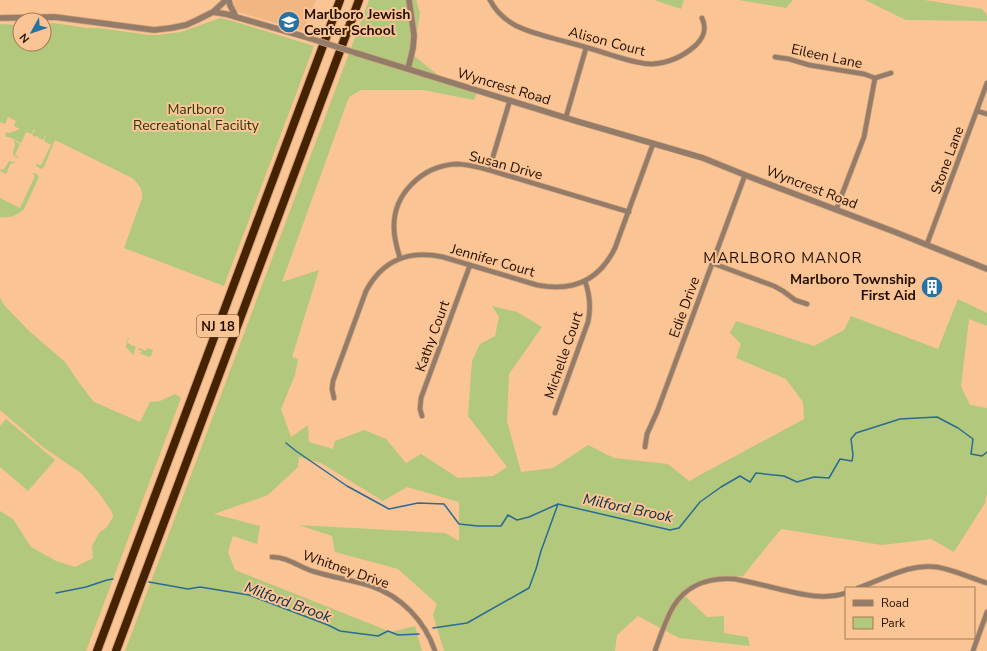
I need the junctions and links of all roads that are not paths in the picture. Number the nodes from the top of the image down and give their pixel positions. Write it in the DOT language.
graph roads {
  1 [pos="226,0"];
  2 [pos="230,0"];
  3 [pos="340,0"];
  4 [pos="359,0"];
  5 [pos="409,0"];
  6 [pos="490,0"];
  7 [pos="213,12"];
  8 [pos="236,17"];
  9 [pos="0,18"];
  10 [pos="702,18"];
  11 [pos="586,48"];
  12 [pos="775,57"];
  13 [pos="408,69"];
  14 [pos="891,73"];
  15 [pos="875,78"];
  16 [pos="987,83"];
  17 [pos="510,100"];
  18 [pos="977,110"];
  19 [pos="987,114"];
  20 [pos="566,118"];
  21 [pos="653,144"];
  22 [pos="489,170"];
  23 [pos="745,175"];
  24 [pos="836,210"];
  25 [pos="629,212"];
  26 [pos="927,244"];
  27 [pos="400,258"];
  28 [pos="712,263"];
  29 [pos="470,265"];
  30 [pos="987,269"];
  31 [pos="585,281"];
  32 [pos="807,304"];
  33 [pos="334,398"];
  34 [pos="554,413"];
  35 [pos="422,416"];
  36 [pos="645,447"];
  37 [pos="272,557"];
  38 [pos="987,583"];
  39 [pos="867,587"];
  40 [pos="845,592"];
  41 [pos="987,612"];
  42 [pos="97,651"];
  43 [pos="116,651"];
  44 [pos="435,651"];
  45 [pos="655,651"];
  46 [pos="973,651"];
  1 -- 7 [label="street"];
  2 -- 8 [label="street"];
  3 -- 42 [label="highway, NJ 18"];
  4 -- 43 [label="highway, NJ 18"];
  5 -- 13 [label="street"];
  6 -- 11 [label="street, Alison Court"];
  7 -- 8 [label="street, Wyncrest Road"];
  7 -- 9 [label="street"];
  8 -- 13 [label="street, Wyncrest Road, bridge"];
  10 -- 11 [label="street, Alison Court"];
  11 -- 20 [label="street"];
  12 -- 15 [label="street, Eileen Lane"];
  13 -- 17 [label="street, Wyncrest Road"];
  14 -- 15 [label="street"];
  15 -- 24 [label="street"];
  16 -- 18 [label="street, Stone Lane"];
  17 -- 20 [label="street, Wyncrest Road"];
  17 -- 22 [label="street"];
  18 -- 19 [label="street"];
  18 -- 26 [label="street, Stone Lane"];
  20 -- 21 [label="street, Wyncrest Road"];
  21 -- 23 [label="street, Wyncrest Road"];
  21 -- 25 [label="street, Jennifer Court"];
  22 -- 25 [label="street, Susan Drive"];
  22 -- 27 [label="street, Susan Drive"];
  23 -- 24 [label="street, Wyncrest Road"];
  23 -- 28 [label="street, Edie Drive"];
  24 -- 26 [label="street, Wyncrest Road"];
  25 -- 31 [label="street, Jennifer Court"];
  26 -- 30 [label="street, Wyncrest Road"];
  27 -- 29 [label="street, Jennifer Court"];
  27 -- 33 [label="street, Jennifer Court"];
  28 -- 32 [label="street"];
  28 -- 36 [label="street, Edie Drive"];
  29 -- 31 [label="street, Jennifer Court"];
  29 -- 35 [label="street, Kathy Court"];
  31 -- 34 [label="street, Michelle Court"];
  37 -- 44 [label="street, Whitney Drive"];
  38 -- 39 [label="street"];
  40 -- 45 [label="street"];
  41 -- 46 [label="street"];
}
